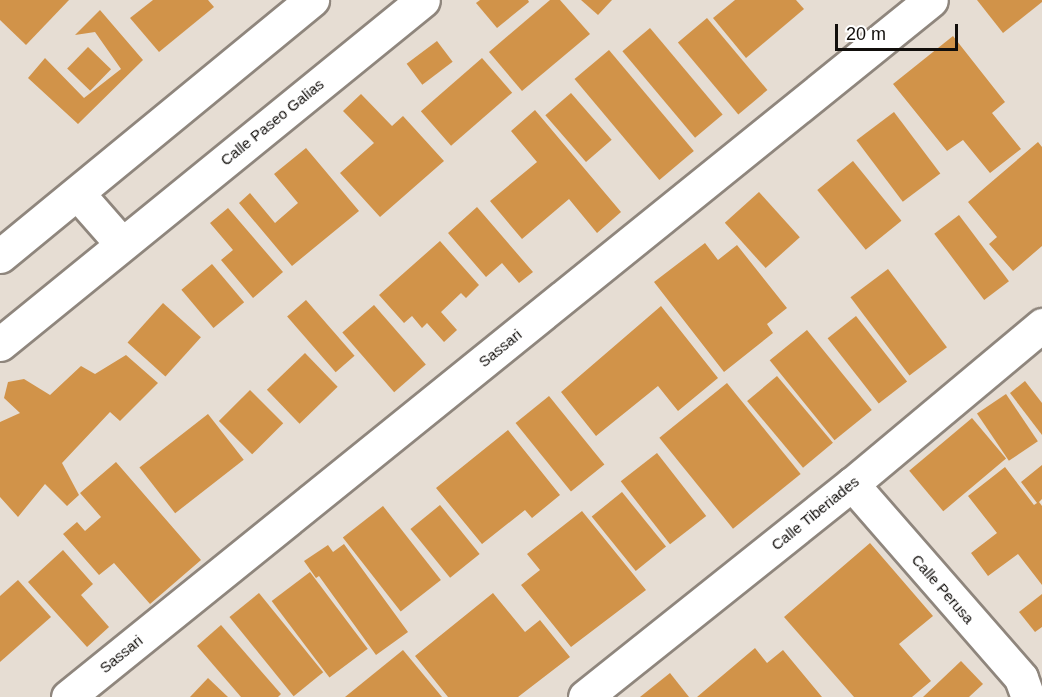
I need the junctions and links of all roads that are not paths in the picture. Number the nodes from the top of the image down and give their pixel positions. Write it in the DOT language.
graph roads {
  1 [pos="312,0"];
  2 [pos="423,0"];
  3 [pos="931,0"];
  4 [pos="78,194"];
  5 [pos="121,243"];
  6 [pos="0,256"];
  7 [pos="1042,325"];
  8 [pos="0,344"];
  9 [pos="852,484"];
  10 [pos="68,697"];
  11 [pos="585,697"];
  12 [pos="1028,697"];
  1 -- 4 [label="street"];
  2 -- 5 [label="street, Calle Paseo Galias"];
  3 -- 10 [label="street, Sassari"];
  4 -- 5 [label="street"];
  4 -- 6 [label="street"];
  5 -- 8 [label="street, Calle Paseo Galias"];
  7 -- 9 [label="street, Calle Tiberiades"];
  9 -- 11 [label="street, Calle Tiberiades"];
  9 -- 12 [label="street, Calle Perusa"];
}
